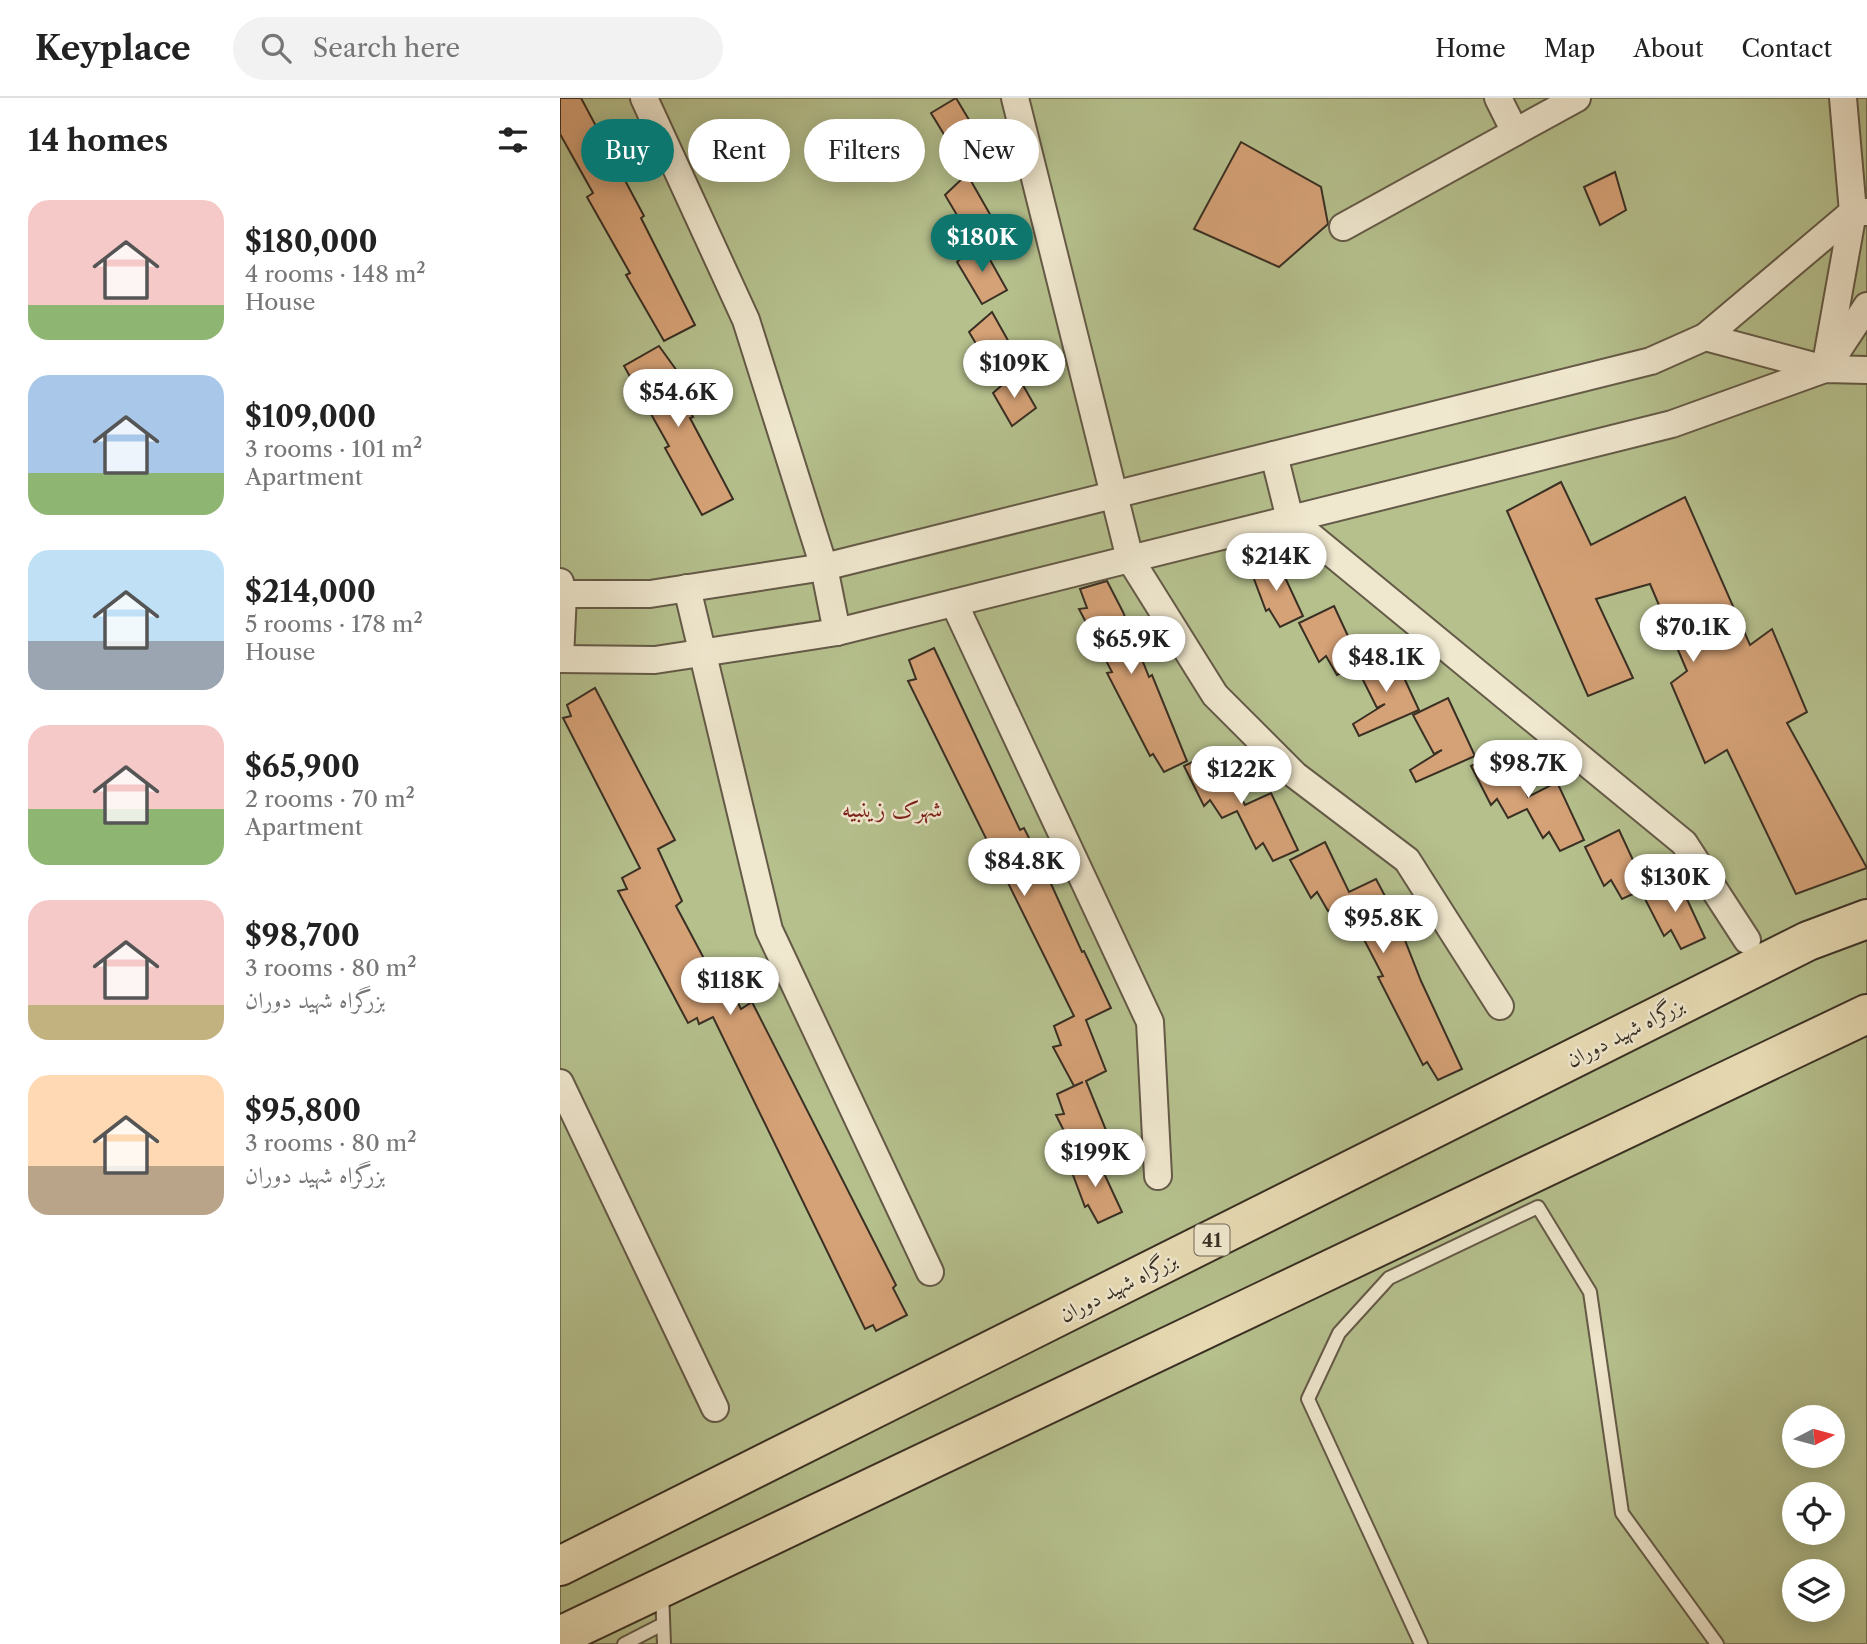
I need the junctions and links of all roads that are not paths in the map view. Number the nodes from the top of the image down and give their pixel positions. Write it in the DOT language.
graph roads {
  1 [pos="644,98"];
  2 [pos="1015,98"];
  3 [pos="1499,98"];
  4 [pos="1577,98"];
  5 [pos="1843,98"];
  6 [pos="1515,132"];
  7 [pos="1860,212"];
  8 [pos="1343,227"];
  9 [pos="1867,306"];
  10 [pos="1705,337"];
  11 [pos="1825,369"];
  12 [pos="1867,370"];
  13 [pos="1274,455"];
  14 [pos="1114,495"];
  15 [pos="1290,519"];
  16 [pos="1130,559"];
  17 [pos="824,567"];
  18 [pos="687,588"];
  19 [pos="561,590"];
  20 [pos="954,603"];
  21 [pos="837,632"];
  22 [pos="702,652"];
  23 [pos="560,659"];
  24 [pos="1867,919"];
  25 [pos="1747,940"];
  26 [pos="1500,1006"];
  27 [pos="1867,1014"];
  28 [pos="560,1083"];
  29 [pos="1158,1177"];
  30 [pos="930,1272"];
  31 [pos="715,1408"];
  32 [pos="560,1566"];
  33 [pos="662,1606"];
  34 [pos="624,1629"];
  35 [pos="560,1636"];
  36 [pos="663,1644"];
  37 [pos="1421,1644"];
  38 [pos="1717,1644"];
  1 -- 17 [label="street"];
  2 -- 14 [label="street"];
  3 -- 6 [label="street"];
  4 -- 6 [label="street"];
  5 -- 7 [label="street"];
  6 -- 8 [label="street"];
  7 -- 10 [label="street"];
  7 -- 11 [label="street"];
  9 -- 11 [label="street"];
  10 -- 11 [label="street"];
  10 -- 13 [label="street"];
  11 -- 12 [label="street"];
  11 -- 15 [label="street"];
  13 -- 14 [label="street"];
  13 -- 15 [label="street"];
  14 -- 16 [label="street"];
  14 -- 17 [label="street"];
  15 -- 16 [label="street"];
  15 -- 25 [label="street"];
  16 -- 20 [label="street"];
  16 -- 26 [label="street"];
  17 -- 18 [label="street"];
  17 -- 21 [label="street"];
  18 -- 19 [label="street"];
  18 -- 22 [label="street"];
  19 -- 23 [label="street"];
  20 -- 21 [label="street"];
  20 -- 29 [label="street"];
  21 -- 22 [label="street"];
  22 -- 23 [label="street"];
  22 -- 30 [label="street"];
  24 -- 32 [label="highway, بزرگراه شهید دوران / 41"];
  27 -- 33 [label="highway"];
  28 -- 31 [label="street"];
  33 -- 34 [label="highway"];
  33 -- 36 [label="lane"];
  34 -- 35 [label="highway"];
  37 -- 38 [label="lane"];
}
